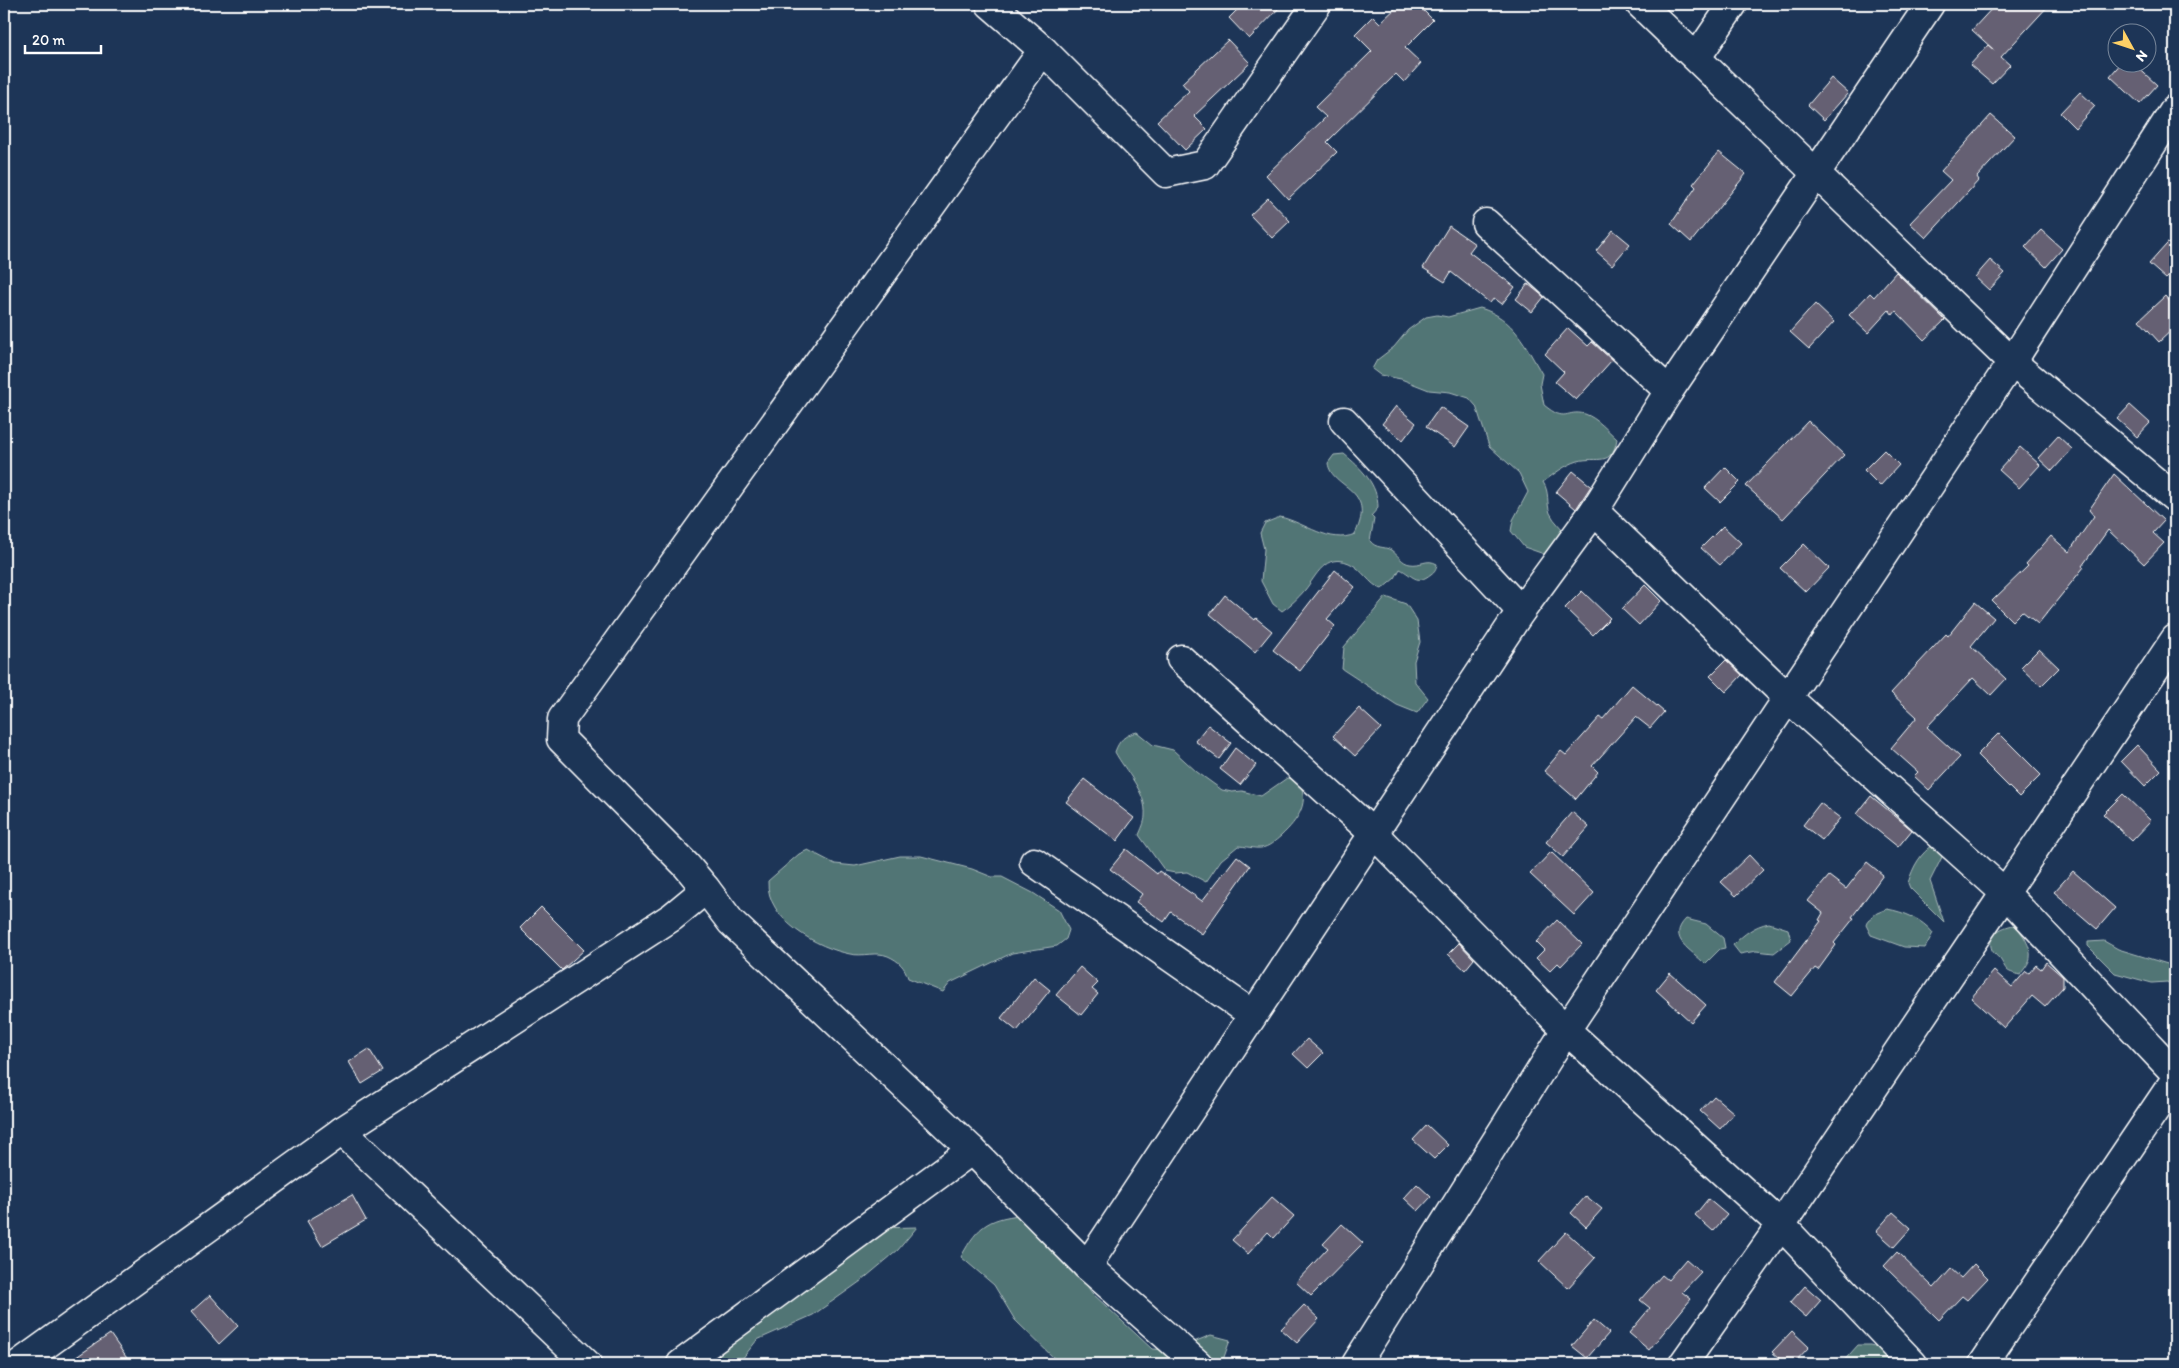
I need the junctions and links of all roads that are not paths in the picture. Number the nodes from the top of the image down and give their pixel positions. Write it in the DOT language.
graph roads {
  1 [pos="990,4"];
  2 [pos="1317,4"];
  3 [pos="1640,4"];
  4 [pos="1732,4"];
  5 [pos="1930,4"];
  6 [pos="1043,50"];
  7 [pos="1697,57"];
  8 [pos="2175,109"];
  9 [pos="1816,174"];
  10 [pos="1486,223"];
  11 [pos="2012,362"];
  12 [pos="1668,391"];
  13 [pos="1344,421"];
  14 [pos="2175,498"];
  15 [pos="1594,511"];
  16 [pos="1521,611"];
  17 [pos="2175,640"];
  18 [pos="1181,659"];
  19 [pos="1788,698"];
  20 [pos="1374,834"];
  21 [pos="1034,862"];
  22 [pos="706,889"];
  23 [pos="2005,893"];
  24 [pos="1252,1014"];
  25 [pos="1566,1030"];
  26 [pos="2175,1073"];
  27 [pos="2175,1080"];
  28 [pos="342,1131"];
  29 [pos="972,1150"];
  30 [pos="1780,1225"];
  31 [pos="1087,1266"];
  32 [pos="19,1364"];
  33 [pos="587,1364"];
  34 [pos="681,1364"];
  35 [pos="1198,1364"];
  36 [pos="1356,1364"];
  37 [pos="1683,1364"];
  38 [pos="1913,1364"];
  39 [pos="1984,1364"];
  1 -- 6 [label="street"];
  2 -- 6 [label="street"];
  3 -- 7 [label="street"];
  4 -- 7 [label="street"];
  5 -- 9 [label="street"];
  6 -- 22 [label="street"];
  7 -- 9 [label="street"];
  8 -- 11 [label="street"];
  9 -- 11 [label="street"];
  9 -- 12 [label="street"];
  10 -- 12 [label="street"];
  11 -- 14 [label="street"];
  11 -- 19 [label="street"];
  12 -- 15 [label="street"];
  13 -- 16 [label="street"];
  15 -- 16 [label="street"];
  15 -- 19 [label="street"];
  16 -- 20 [label="street"];
  17 -- 23 [label="street"];
  18 -- 20 [label="street"];
  19 -- 23 [label="street"];
  19 -- 25 [label="street"];
  20 -- 24 [label="street"];
  20 -- 25 [label="street"];
  21 -- 24 [label="street"];
  22 -- 28 [label="street"];
  22 -- 29 [label="street"];
  23 -- 26 [label="street"];
  23 -- 30 [label="street"];
  24 -- 31 [label="street"];
  25 -- 30 [label="street"];
  25 -- 36 [label="street"];
  27 -- 39 [label="street"];
  28 -- 32 [label="street"];
  28 -- 33 [label="street"];
  29 -- 31 [label="street"];
  29 -- 34 [label="street"];
  30 -- 37 [label="street"];
  30 -- 38 [label="street"];
  31 -- 35 [label="street"];
}
